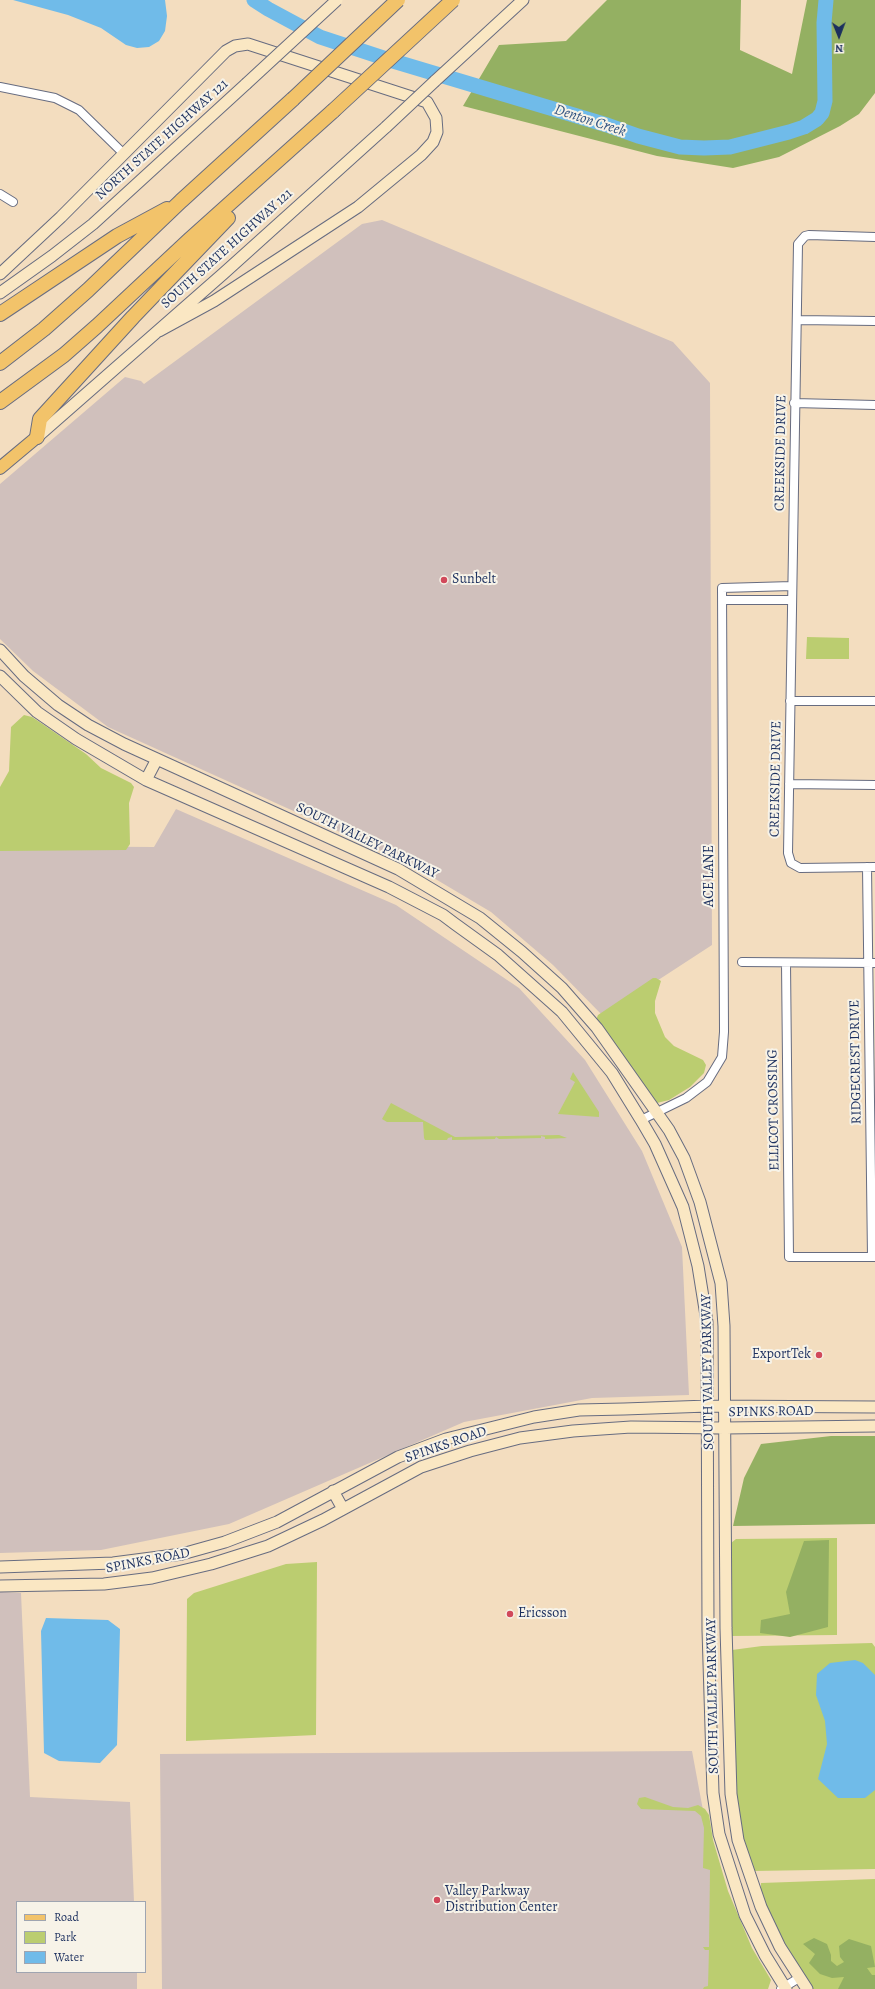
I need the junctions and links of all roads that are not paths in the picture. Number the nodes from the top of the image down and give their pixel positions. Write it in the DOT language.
graph roads {
  1 [pos="337,0"];
  2 [pos="398,0"];
  3 [pos="453,0"];
  4 [pos="523,0"];
  5 [pos="0,87"];
  6 [pos="124,154"];
  7 [pos="262,175"];
  8 [pos="0,194"];
  9 [pos="181,201"];
  10 [pos="13,202"];
  11 [pos="875,237"];
  12 [pos="0,274"];
  13 [pos="0,293"];
  14 [pos="0,314"];
  15 [pos="798,320"];
  16 [pos="875,321"];
  17 [pos="159,331"];
  18 [pos="0,363"];
  19 [pos="0,402"];
  20 [pos="794,403"];
  21 [pos="875,405"];
  22 [pos="37,437"];
  23 [pos="0,468"];
  24 [pos="792,586"];
  25 [pos="722,600"];
  26 [pos="792,600"];
  27 [pos="0,650"];
  28 [pos="0,676"];
  29 [pos="790,701"];
  30 [pos="875,701"];
  31 [pos="157,759"];
  32 [pos="146,780"];
  33 [pos="789,784"];
  34 [pos="875,785"];
  35 [pos="871,867"];
  36 [pos="508,941"];
  37 [pos="498,956"];
  38 [pos="742,962"];
  39 [pos="786,963"];
  40 [pos="871,963"];
  41 [pos="657,1112"];
  42 [pos="641,1120"];
  43 [pos="873,1257"];
  44 [pos="708,1406"];
  45 [pos="725,1407"];
  46 [pos="875,1407"];
  47 [pos="875,1426"];
  48 [pos="708,1427"];
  49 [pos="725,1428"];
  50 [pos="333,1491"];
  51 [pos="343,1509"];
  52 [pos="182,1554"];
  53 [pos="0,1567"];
  54 [pos="187,1569"];
  55 [pos="0,1586"];
  56 [pos="709,1641"];
  57 [pos="726,1641"];
  58 [pos="713,1793"];
  59 [pos="730,1794"];
  60 [pos="799,1978"];
  61 [pos="783,1988"];
  62 [pos="807,1989"];
  1 -- 13 [label="main road, NORTH STATE HIGHWAY 121, bridge"];
  2 -- 9 [label="highway, bridge"];
  3 -- 7 [label="highway, bridge"];
  4 -- 17 [label="main road, SOUTH STATE HIGHWAY 121, bridge"];
  5 -- 6 [label="street"];
  6 -- 12 [label="main road"];
  6 -- 17 [label="main road"];
  7 -- 19 [label="highway"];
  7 -- 22 [label="highway"];
  8 -- 10 [label="street"];
  9 -- 14 [label="highway"];
  9 -- 18 [label="highway"];
  11 -- 15 [label="street, CREEKSIDE DRIVE"];
  15 -- 16 [label="street"];
  15 -- 20 [label="street, CREEKSIDE DRIVE"];
  17 -- 22 [label="main road, SOUTH STATE HIGHWAY 121"];
  20 -- 21 [label="street"];
  20 -- 24 [label="street, CREEKSIDE DRIVE"];
  22 -- 23 [label="main road"];
  24 -- 25 [label="street, ACE LANE"];
  24 -- 26 [label="street, CREEKSIDE DRIVE"];
  25 -- 26 [label="street"];
  25 -- 41 [label="street, ACE LANE"];
  26 -- 29 [label="street, CREEKSIDE DRIVE"];
  27 -- 31 [label="main road, SOUTH VALLEY PARKWAY"];
  28 -- 32 [label="main road, SOUTH VALLEY PARKWAY"];
  29 -- 30 [label="street"];
  29 -- 33 [label="street, CREEKSIDE DRIVE"];
  31 -- 32 [label="main road"];
  31 -- 36 [label="main road, SOUTH VALLEY PARKWAY"];
  32 -- 37 [label="main road, SOUTH VALLEY PARKWAY"];
  33 -- 34 [label="street"];
  33 -- 35 [label="street, CREEKSIDE DRIVE"];
  35 -- 40 [label="street, RIDGECREST DRIVE"];
  36 -- 37 [label="main road"];
  36 -- 41 [label="main road, SOUTH VALLEY PARKWAY"];
  37 -- 42 [label="main road, SOUTH VALLEY PARKWAY"];
  38 -- 39 [label="street"];
  39 -- 40 [label="street"];
  39 -- 43 [label="street, ELLICOT CROSSING"];
  40 -- 43 [label="street, RIDGECREST DRIVE"];
  41 -- 42 [label="street, ACE LANE"];
  41 -- 45 [label="main road, SOUTH VALLEY PARKWAY"];
  42 -- 44 [label="main road, SOUTH VALLEY PARKWAY"];
  44 -- 45 [label="main road, SPINKS ROAD"];
  44 -- 48 [label="main road, SOUTH VALLEY PARKWAY"];
  44 -- 50 [label="main road, SPINKS ROAD"];
  45 -- 46 [label="main road, SPINKS ROAD"];
  45 -- 49 [label="main road, SOUTH VALLEY PARKWAY"];
  47 -- 49 [label="main road, SPINKS ROAD"];
  48 -- 49 [label="main road, SPINKS ROAD"];
  48 -- 51 [label="main road, SPINKS ROAD"];
  48 -- 56 [label="main road, SOUTH VALLEY PARKWAY"];
  49 -- 57 [label="main road, SOUTH VALLEY PARKWAY"];
  50 -- 51 [label="main road"];
  50 -- 52 [label="main road, SPINKS ROAD"];
  51 -- 54 [label="main road, SPINKS ROAD"];
  52 -- 53 [label="main road, SPINKS ROAD"];
  52 -- 54 [label="main road"];
  54 -- 55 [label="main road, SPINKS ROAD"];
  56 -- 57 [label="main road"];
  56 -- 58 [label="main road, SOUTH VALLEY PARKWAY"];
  57 -- 59 [label="main road, SOUTH VALLEY PARKWAY"];
  58 -- 59 [label="main road"];
  58 -- 61 [label="main road, SOUTH VALLEY PARKWAY"];
  59 -- 60 [label="main road, SOUTH VALLEY PARKWAY"];
  60 -- 61 [label="street"];
  60 -- 62 [label="main road, SOUTH VALLEY PARKWAY"];
}
